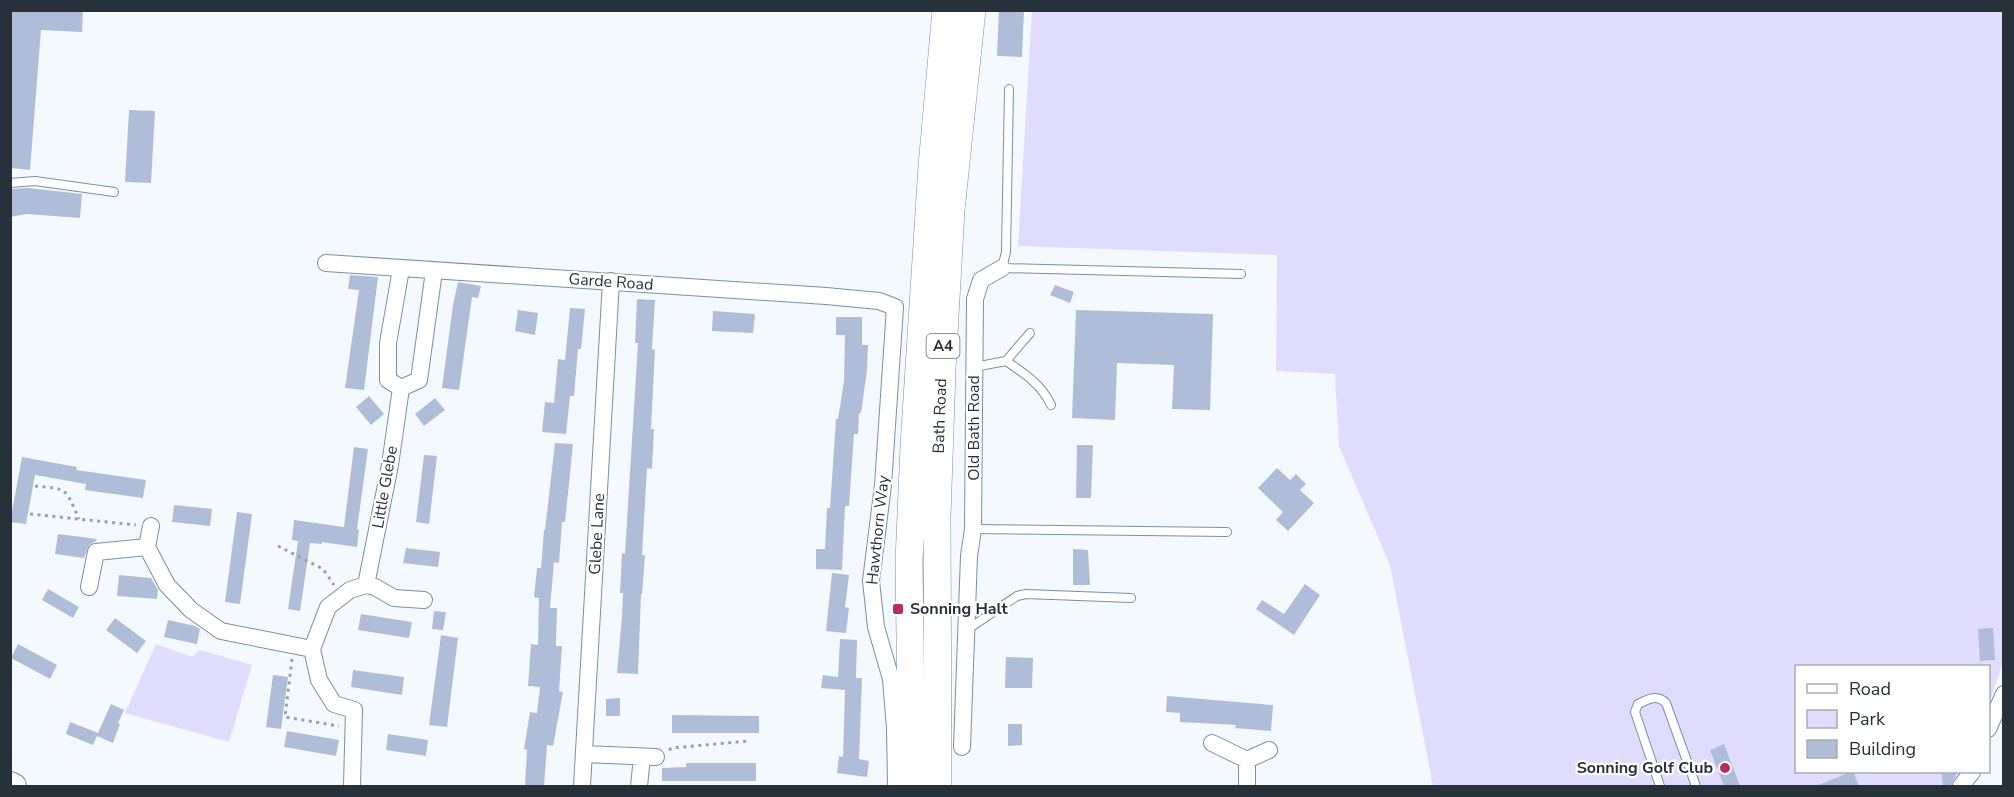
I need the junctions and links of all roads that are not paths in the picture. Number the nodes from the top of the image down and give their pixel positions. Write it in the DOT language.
graph roads {
  1 [pos="946,10"];
  2 [pos="972,10"];
  3 [pos="1009,89"];
  4 [pos="10,183"];
  5 [pos="114,192"];
  6 [pos="326,263"];
  7 [pos="400,268"];
  8 [pos="1002,268"];
  9 [pos="434,271"];
  10 [pos="1241,274"];
  11 [pos="611,281"];
  12 [pos="895,307"];
  13 [pos="1030,333"];
  14 [pos="1006,361"];
  15 [pos="974,367"];
  16 [pos="401,388"];
  17 [pos="1052,405"];
  18 [pos="151,526"];
  19 [pos="973,529"];
  20 [pos="1227,532"];
  21 [pos="147,547"];
  22 [pos="969,556"];
  23 [pos="937,558"];
  24 [pos="909,561"];
  25 [pos="366,585"];
  26 [pos="89,587"];
  27 [pos="1131,598"];
  28 [pos="424,600"];
  29 [pos="968,629"];
  30 [pos="312,649"];
  31 [pos="2004,694"];
  32 [pos="1990,727"];
  33 [pos="1212,743"];
  34 [pos="962,747"];
  35 [pos="1269,750"];
  36 [pos="584,754"];
  37 [pos="1247,760"];
  38 [pos="1971,773"];
  39 [pos="352,786"];
  40 [pos="582,786"];
  41 [pos="639,786"];
  42 [pos="896,786"];
  43 [pos="912,786"];
  44 [pos="938,786"];
  45 [pos="1247,786"];
  46 [pos="1660,786"];
  47 [pos="1696,786"];
  48 [pos="1961,786"];
  1 -- 24 [label="main road, Bath Road / A4"];
  2 -- 23 [label="main road, Bath Road / A4"];
  3 -- 8 [label="lane"];
  4 -- 5 [label="lane"];
  6 -- 7 [label="street, Garde Road"];
  7 -- 9 [label="street, Garde Road"];
  7 -- 16 [label="street"];
  8 -- 10 [label="lane"];
  8 -- 15 [label="street, Old Bath Road"];
  9 -- 11 [label="street, Garde Road"];
  9 -- 16 [label="street"];
  11 -- 12 [label="street, Garde Road"];
  11 -- 36 [label="street, Glebe Lane"];
  12 -- 42 [label="street, Hawthorn Way"];
  13 -- 14 [label="lane"];
  14 -- 15 [label="lane"];
  14 -- 17 [label="lane"];
  15 -- 19 [label="street, Old Bath Road"];
  16 -- 25 [label="street, Little Glebe"];
  18 -- 21 [label="street"];
  19 -- 20 [label="lane"];
  19 -- 22 [label="street, Old Bath Road"];
  21 -- 26 [label="street"];
  21 -- 30 [label="street"];
  22 -- 23 [label="street"];
  22 -- 29 [label="street, Old Bath Road"];
  23 -- 24 [label="main road"];
  23 -- 44 [label="main road, Bath Road / A4"];
  24 -- 43 [label="main road, Bath Road / A4"];
  25 -- 28 [label="street"];
  25 -- 30 [label="street"];
  27 -- 29 [label="lane"];
  29 -- 34 [label="street, Old Bath Road"];
  30 -- 39 [label="street"];
  31 -- 32 [label="street"];
  33 -- 37 [label="street"];
  35 -- 37 [label="street"];
  36 -- 40 [label="street, Glebe Lane"];
  36 -- 41 [label="street"];
  37 -- 45 [label="street"];
  38 -- 48 [label="street"];
  46 -- 47 [label="lane"];
}
